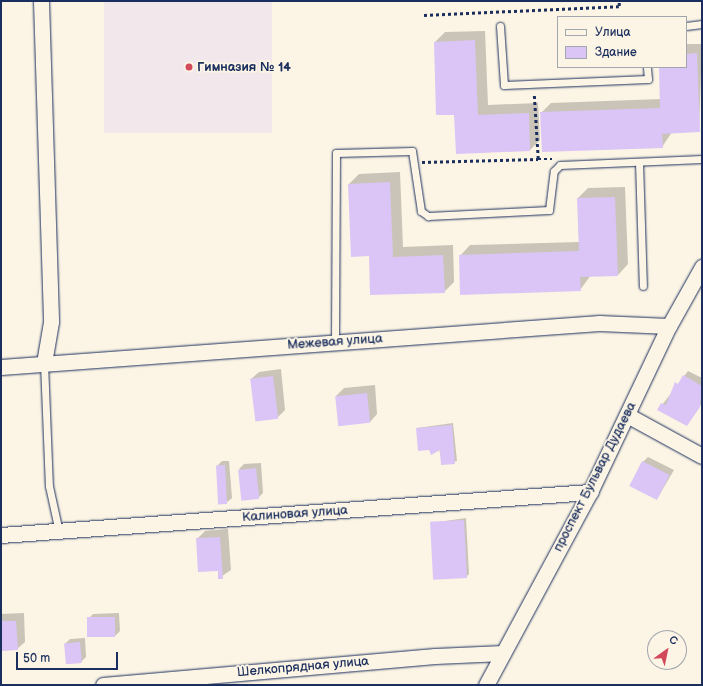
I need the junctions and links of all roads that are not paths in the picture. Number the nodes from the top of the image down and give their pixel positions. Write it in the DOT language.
graph roads {
  1 [pos="41,1"];
  2 [pos="702,24"];
  3 [pos="500,26"];
  4 [pos="687,26"];
  5 [pos="648,68"];
  6 [pos="702,159"];
  7 [pos="638,162"];
  8 [pos="702,267"];
  9 [pos="644,286"];
  10 [pos="669,326"];
  11 [pos="335,342"];
  12 [pos="44,363"];
  13 [pos="1,367"];
  14 [pos="627,415"];
  15 [pos="702,456"];
  16 [pos="590,492"];
  17 [pos="59,532"];
  18 [pos="1,536"];
  19 [pos="503,654"];
  20 [pos="103,685"];
  21 [pos="486,685"];
  1 -- 12 [label="street"];
  2 -- 4 [label="lane"];
  3 -- 5 [label="lane"];
  6 -- 7 [label="lane"];
  7 -- 9 [label="lane"];
  7 -- 11 [label="lane"];
  8 -- 10 [label="street, проспект Бульвар Дудаева"];
  10 -- 11 [label="street, Межевая улица"];
  10 -- 14 [label="street, проспект Бульвар Дудаева"];
  11 -- 12 [label="street, Межевая улица"];
  12 -- 13 [label="street, Межевая улица"];
  12 -- 17 [label="lane"];
  14 -- 15 [label="street"];
  14 -- 16 [label="street, проспект Бульвар Дудаева"];
  16 -- 17 [label="street, Калиновая улица"];
  16 -- 19 [label="street, проспект Бульвар Дудаева"];
  17 -- 18 [label="street, Калиновая улица"];
  19 -- 20 [label="street, Шелкопрядная улица"];
  19 -- 21 [label="street, проспект Бульвар Дудаева"];
}
